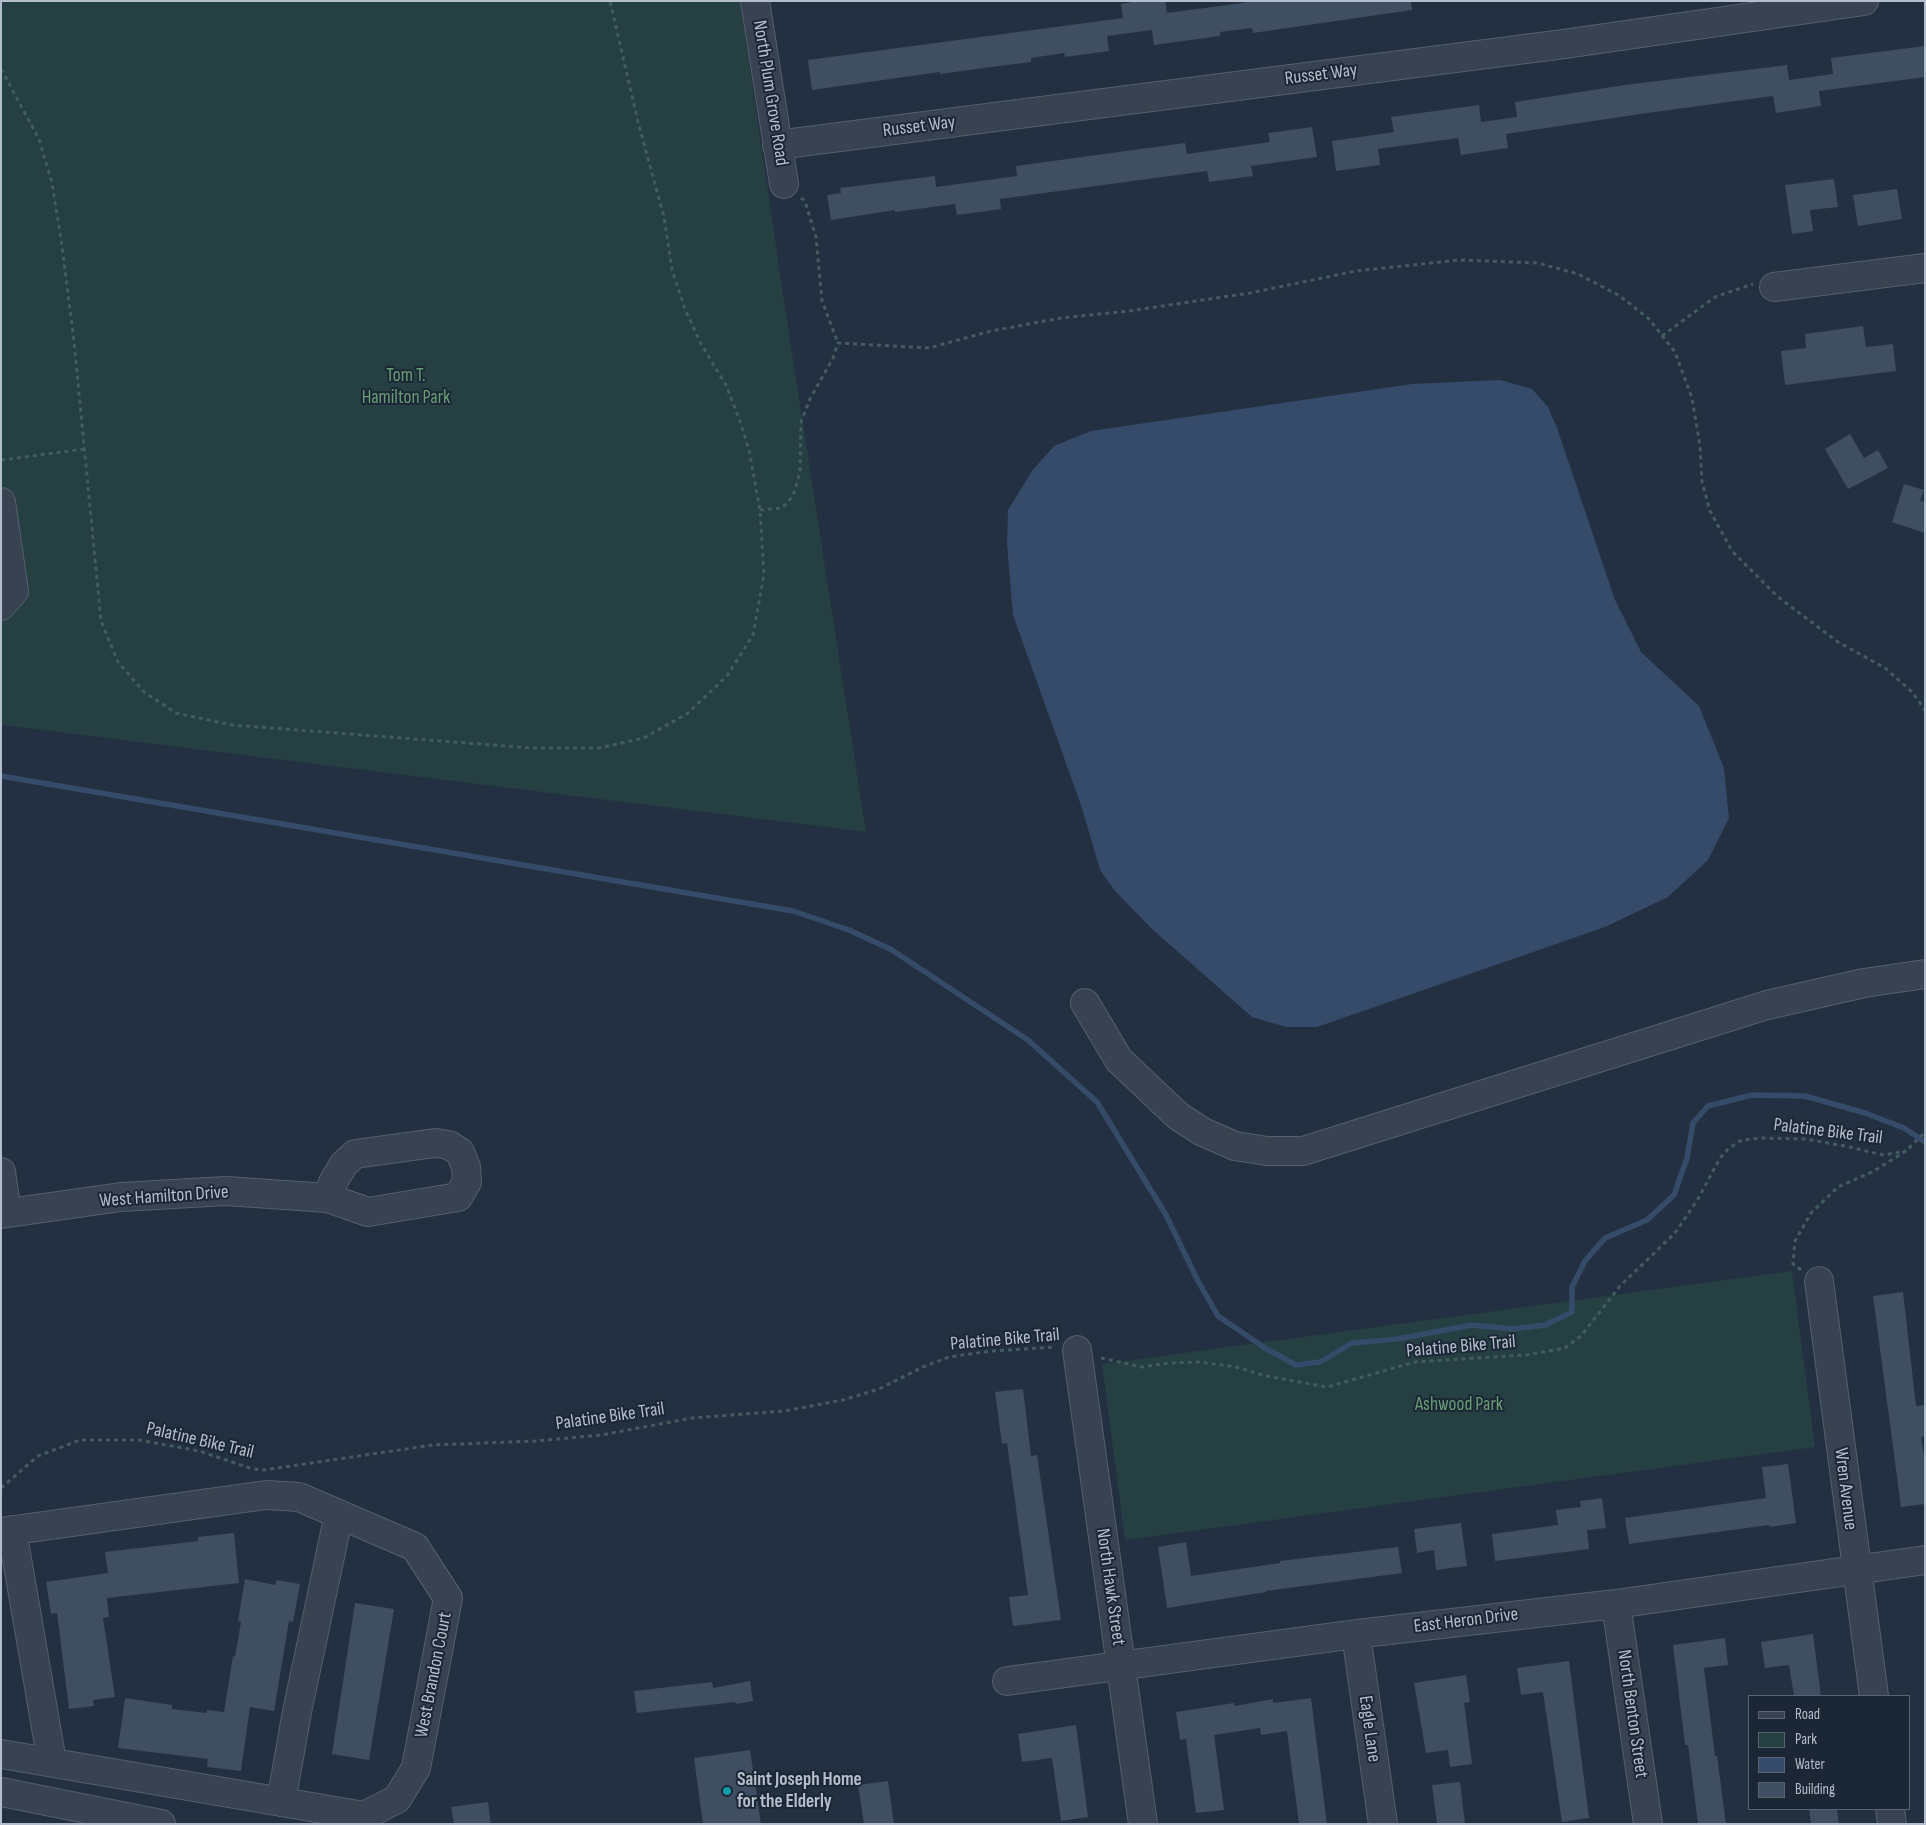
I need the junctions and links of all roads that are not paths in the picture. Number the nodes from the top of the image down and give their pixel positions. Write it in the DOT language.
graph roads {
  1 [pos="756,1"];
  2 [pos="1864,1"];
  3 [pos="777,145"];
  4 [pos="784,184"];
  5 [pos="1925,269"];
  6 [pos="1774,287"];
  7 [pos="1,502"];
  8 [pos="1,606"];
  9 [pos="1925,974"];
  10 [pos="1085,1004"];
  11 [pos="1,1172"];
  12 [pos="328,1198"];
  13 [pos="4,1214"];
  14 [pos="1819,1281"];
  15 [pos="1077,1350"];
  16 [pos="339,1514"];
  17 [pos="6,1531"];
  18 [pos="1925,1560"];
  19 [pos="1856,1569"];
  20 [pos="1616,1604"];
  21 [pos="1356,1634"];
  22 [pos="1121,1666"];
  23 [pos="1007,1681"];
  24 [pos="1874,1695"];
  25 [pos="1,1754"];
  26 [pos="52,1762"];
  27 [pos="1,1792"];
  28 [pos="281,1802"];
  29 [pos="1890,1810"];
  30 [pos="373,1818"];
  31 [pos="161,1824"];
  32 [pos="1143,1824"];
  33 [pos="1383,1824"];
  34 [pos="1648,1824"];
  35 [pos="1892,1824"];
  1 -- 3 [label="street, North Plum Grove Road"];
  2 -- 3 [label="street, Russet Way"];
  3 -- 4 [label="street, North Plum Grove Road"];
  5 -- 6 [label="street"];
  7 -- 8 [label="street"];
  9 -- 10 [label="street"];
  11 -- 13 [label="street"];
  12 -- 13 [label="street, West Hamilton Drive"];
  14 -- 19 [label="street, Wren Avenue"];
  15 -- 22 [label="street, North Hawk Street"];
  16 -- 17 [label="street, West Brandon Court"];
  16 -- 28 [label="street"];
  16 -- 30 [label="street, West Brandon Court"];
  17 -- 26 [label="street"];
  18 -- 19 [label="street, East Heron Drive"];
  19 -- 20 [label="street, East Heron Drive"];
  19 -- 24 [label="street, Wren Avenue"];
  20 -- 21 [label="street, East Heron Drive"];
  20 -- 34 [label="street, North Benton Street"];
  21 -- 22 [label="street, East Heron Drive"];
  21 -- 33 [label="street, Eagle Lane"];
  22 -- 23 [label="street, East Heron Drive"];
  22 -- 32 [label="street, North Hawk Street"];
  25 -- 26 [label="street, West Brandon Court"];
  26 -- 28 [label="street, West Brandon Court"];
  27 -- 31 [label="street"];
  28 -- 30 [label="street, West Brandon Court"];
  29 -- 35 [label="street"];
}
